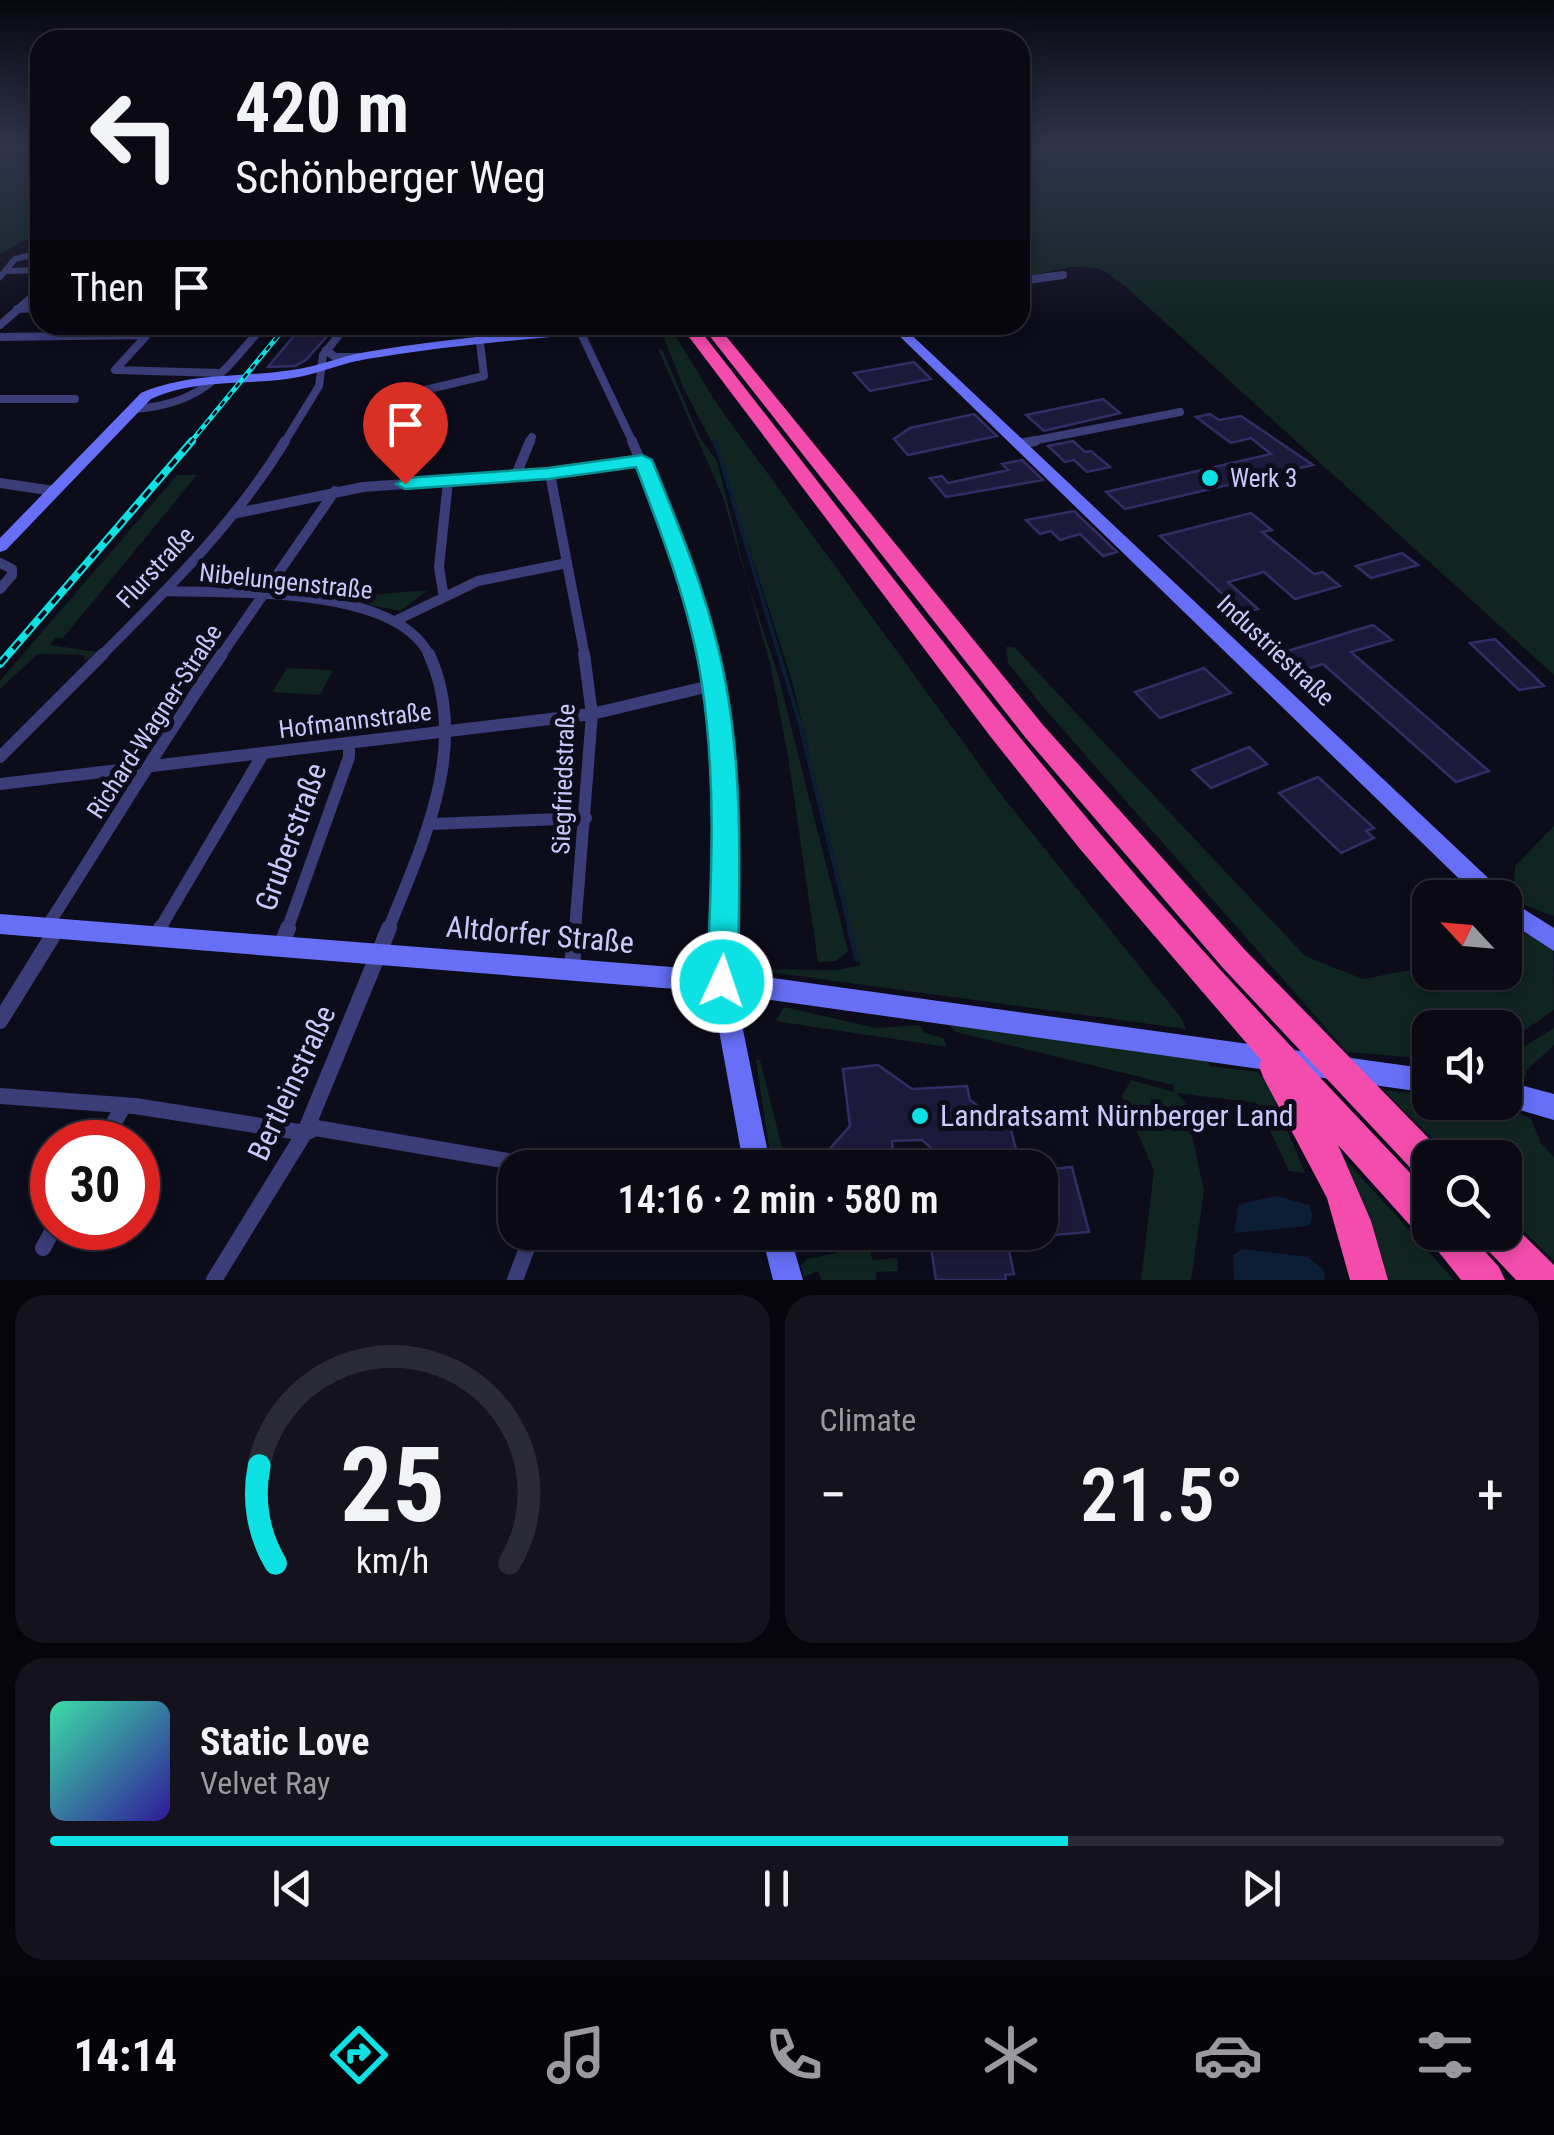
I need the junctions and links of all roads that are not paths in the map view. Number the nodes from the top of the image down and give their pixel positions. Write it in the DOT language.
graph roads {
  1 [pos="30,255"];
  2 [pos="30,271"];
  3 [pos="4,274"];
  4 [pos="1063,275"];
  5 [pos="1030,280"];
  6 [pos="30,298"];
  7 [pos="30,308"];
  8 [pos="17,309"];
  9 [pos="2,321"];
  10 [pos="147,335"];
  11 [pos="255,335"];
  12 [pos="339,335"];
  13 [pos="529,335"];
  14 [pos="581,335"];
  15 [pos="696,335"];
  16 [pos="717,335"];
  17 [pos="904,335"];
  18 [pos="0,338"];
  19 [pos="480,342"];
  20 [pos="326,350"];
  21 [pos="358,357"];
  22 [pos="316,368"];
  23 [pos="220,373"];
  24 [pos="290,374"];
  25 [pos="319,386"];
  26 [pos="0,399"];
  27 [pos="74,399"];
  28 [pos="134,408"];
  29 [pos="1180,412"];
  30 [pos="413,417"];
  31 [pos="532,437"];
  32 [pos="1018,444"];
  33 [pos="642,460"];
  34 [pos="550,474"];
  35 [pos="516,475"];
  36 [pos="448,481"];
  37 [pos="0,483"];
  38 [pos="54,491"];
  39 [pos="334,491"];
  40 [pos="233,514"];
  41 [pos="0,547"];
  42 [pos="0,564"];
  43 [pos="566,564"];
  44 [pos="0,589"];
  45 [pos="166,591"];
  46 [pos="443,592"];
  47 [pos="264,598"];
  48 [pos="397,620"];
  49 [pos="714,684"];
  50 [pos="592,714"];
  51 [pos="442,731"];
  52 [pos="349,743"];
  53 [pos="263,754"];
  54 [pos="0,758"];
  55 [pos="149,770"];
  56 [pos="0,784"];
  57 [pos="586,818"];
  58 [pos="431,824"];
  59 [pos="1478,880"];
  60 [pos="1522,912"];
  61 [pos="1522,918"];
  62 [pos="0,924"];
  63 [pos="1554,925"];
  64 [pos="51,929"];
  65 [pos="155,938"];
  66 [pos="1554,941"];
  67 [pos="280,949"];
  68 [pos="380,956"];
  69 [pos="572,970"];
  70 [pos="722,982"];
  71 [pos="0,1021"];
  72 [pos="1253,1028"];
  73 [pos="1412,1078"];
  74 [pos="0,1096"];
  75 [pos="1522,1099"];
  76 [pos="124,1105"];
  77 [pos="1554,1107"];
  78 [pos="115,1120"];
  79 [pos="305,1133"];
  80 [pos="1412,1145"];
  81 [pos="755,1150"];
  82 [pos="498,1158"];
  83 [pos="1412,1200"];
  84 [pos="526,1250"];
  85 [pos="780,1250"];
  86 [pos="1458,1250"];
  87 [pos="1513,1250"];
  88 [pos="214,1280"];
  89 [pos="515,1280"];
  90 [pos="788,1280"];
  91 [pos="1369,1280"];
  92 [pos="1486,1280"];
  93 [pos="1542,1280"];
  1 -- 3 [label="street"];
  2 -- 3 [label="street"];
  4 -- 5 [label="street"];
  6 -- 8 [label="street"];
  7 -- 8 [label="street"];
  8 -- 9 [label="street"];
  10 -- 18 [label="street"];
  10 -- 23 [label="street"];
  11 -- 23 [label="street"];
  12 -- 20 [label="street"];
  13 -- 19 [label="street"];
  14 -- 33 [label="street"];
  15 -- 72 [label="highway"];
  16 -- 80 [label="highway"];
  17 -- 32 [label="street, Industriestraße"];
  19 -- 21 [label="street"];
  19 -- 30 [label="street"];
  20 -- 21 [label="street"];
  20 -- 22 [label="street, Flurstraße"];
  21 -- 22 [label="street"];
  22 -- 24 [label="street"];
  22 -- 25 [label="street, Flurstraße"];
  23 -- 28 [label="street"];
  24 -- 25 [label="street"];
  24 -- 28 [label="street"];
  25 -- 40 [label="street, Flurstraße"];
  26 -- 27 [label="street"];
  28 -- 38 [label="street"];
  29 -- 32 [label="street"];
  31 -- 35 [label="street"];
  32 -- 59 [label="street, Industriestraße"];
  33 -- 34 [label="street"];
  33 -- 49 [label="street"];
  34 -- 35 [label="street"];
  34 -- 43 [label="street, Siegfriedstraße"];
  35 -- 36 [label="street"];
  36 -- 39 [label="street"];
  36 -- 46 [label="street"];
  37 -- 38 [label="street"];
  38 -- 41 [label="street"];
  39 -- 40 [label="street"];
  39 -- 47 [label="street, Richard-Wagner-Straße"];
  40 -- 45 [label="street, Flurstraße"];
  42 -- 44 [label="street"];
  43 -- 46 [label="street"];
  43 -- 50 [label="street, Siegfriedstraße"];
  45 -- 47 [label="street, Nibelungenstraße"];
  45 -- 54 [label="street, Flurstraße"];
  46 -- 48 [label="street"];
  47 -- 48 [label="street, Nibelungenstraße"];
  47 -- 55 [label="street, Richard-Wagner-Straße"];
  48 -- 51 [label="street, Nibelungenstraße"];
  49 -- 50 [label="street, Hofmannstraße"];
  49 -- 70 [label="street"];
  50 -- 51 [label="street, Hofmannstraße"];
  50 -- 57 [label="street, Siegfriedstraße"];
  51 -- 52 [label="street, Hofmannstraße"];
  51 -- 58 [label="street, Nibelungenstraße"];
  52 -- 53 [label="street, Hofmannstraße"];
  52 -- 67 [label="street, Gruberstraße"];
  53 -- 55 [label="street, Hofmannstraße"];
  53 -- 65 [label="street"];
  55 -- 56 [label="street, Hofmannstraße"];
  55 -- 64 [label="street, Richard-Wagner-Straße"];
  57 -- 58 [label="street"];
  57 -- 69 [label="street, Siegfriedstraße"];
  58 -- 68 [label="street, Nibelungenstraße"];
  60 -- 63 [label="street, Industriestraße"];
  61 -- 66 [label="street, Industriestraße"];
  62 -- 64 [label="street, Altdorfer Straße"];
  64 -- 65 [label="street, Altdorfer Straße"];
  64 -- 71 [label="street, Richard-Wagner-Straße"];
  65 -- 67 [label="street, Altdorfer Straße"];
  67 -- 68 [label="street, Altdorfer Straße"];
  68 -- 69 [label="street, Altdorfer Straße"];
  68 -- 79 [label="street, Bertleinstraße"];
  69 -- 70 [label="street, Altdorfer Straße"];
  70 -- 73 [label="street, Altdorfer Straße"];
  70 -- 81 [label="street"];
  72 -- 83 [label="highway"];
  72 -- 91 [label="highway"];
  74 -- 76 [label="street"];
  75 -- 77 [label="street"];
  76 -- 78 [label="street"];
  76 -- 79 [label="street"];
  79 -- 82 [label="street"];
  79 -- 88 [label="street, Bertleinstraße"];
  84 -- 89 [label="street"];
  85 -- 90 [label="street"];
  86 -- 92 [label="highway"];
  87 -- 93 [label="highway"];
}
